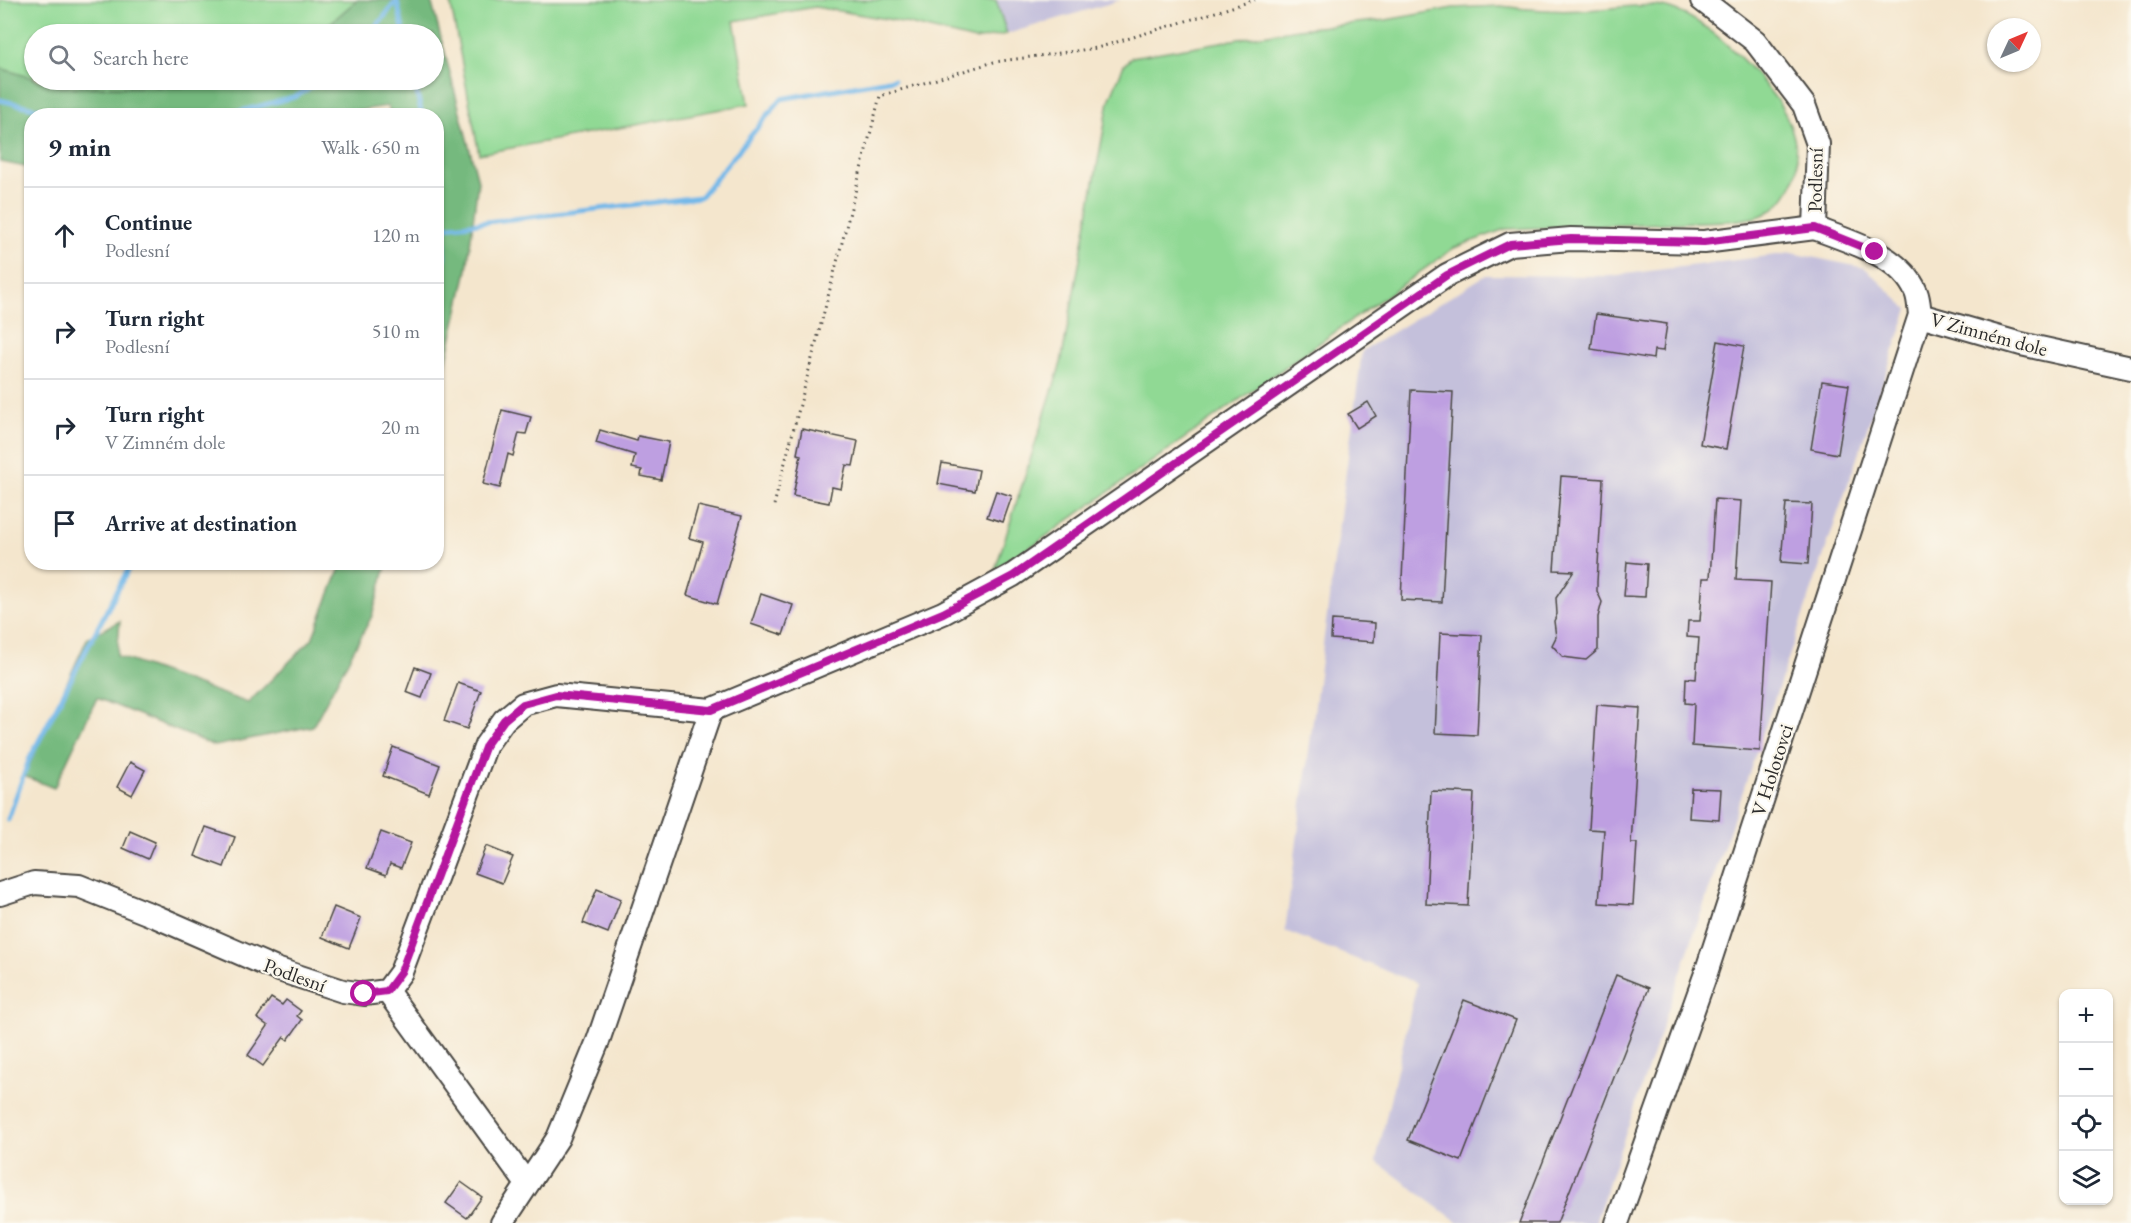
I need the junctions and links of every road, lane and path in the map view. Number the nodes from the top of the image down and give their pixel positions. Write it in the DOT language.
graph roads {
  1 [pos="1255,0"];
  2 [pos="1702,0"];
  3 [pos="1815,228"];
  4 [pos="1920,315"];
  5 [pos="2131,368"];
  6 [pos="774,505"];
  7 [pos="711,710"];
  8 [pos="0,894"];
  9 [pos="387,991"];
  10 [pos="527,1184"];
  11 [pos="502,1223"];
  12 [pos="1617,1223"];
  1 -- 6 [label="path"];
  2 -- 3 [label="street, Podlesní"];
  3 -- 4 [label="street, V Zimném dole"];
  3 -- 7 [label="street, Podlesní"];
  4 -- 5 [label="street, V Zimném dole"];
  4 -- 12 [label="street, V Holotovci"];
  7 -- 9 [label="street, Podlesní"];
  7 -- 10 [label="street"];
  8 -- 9 [label="street, Podlesní"];
  9 -- 10 [label="street"];
  10 -- 11 [label="street"];
}
